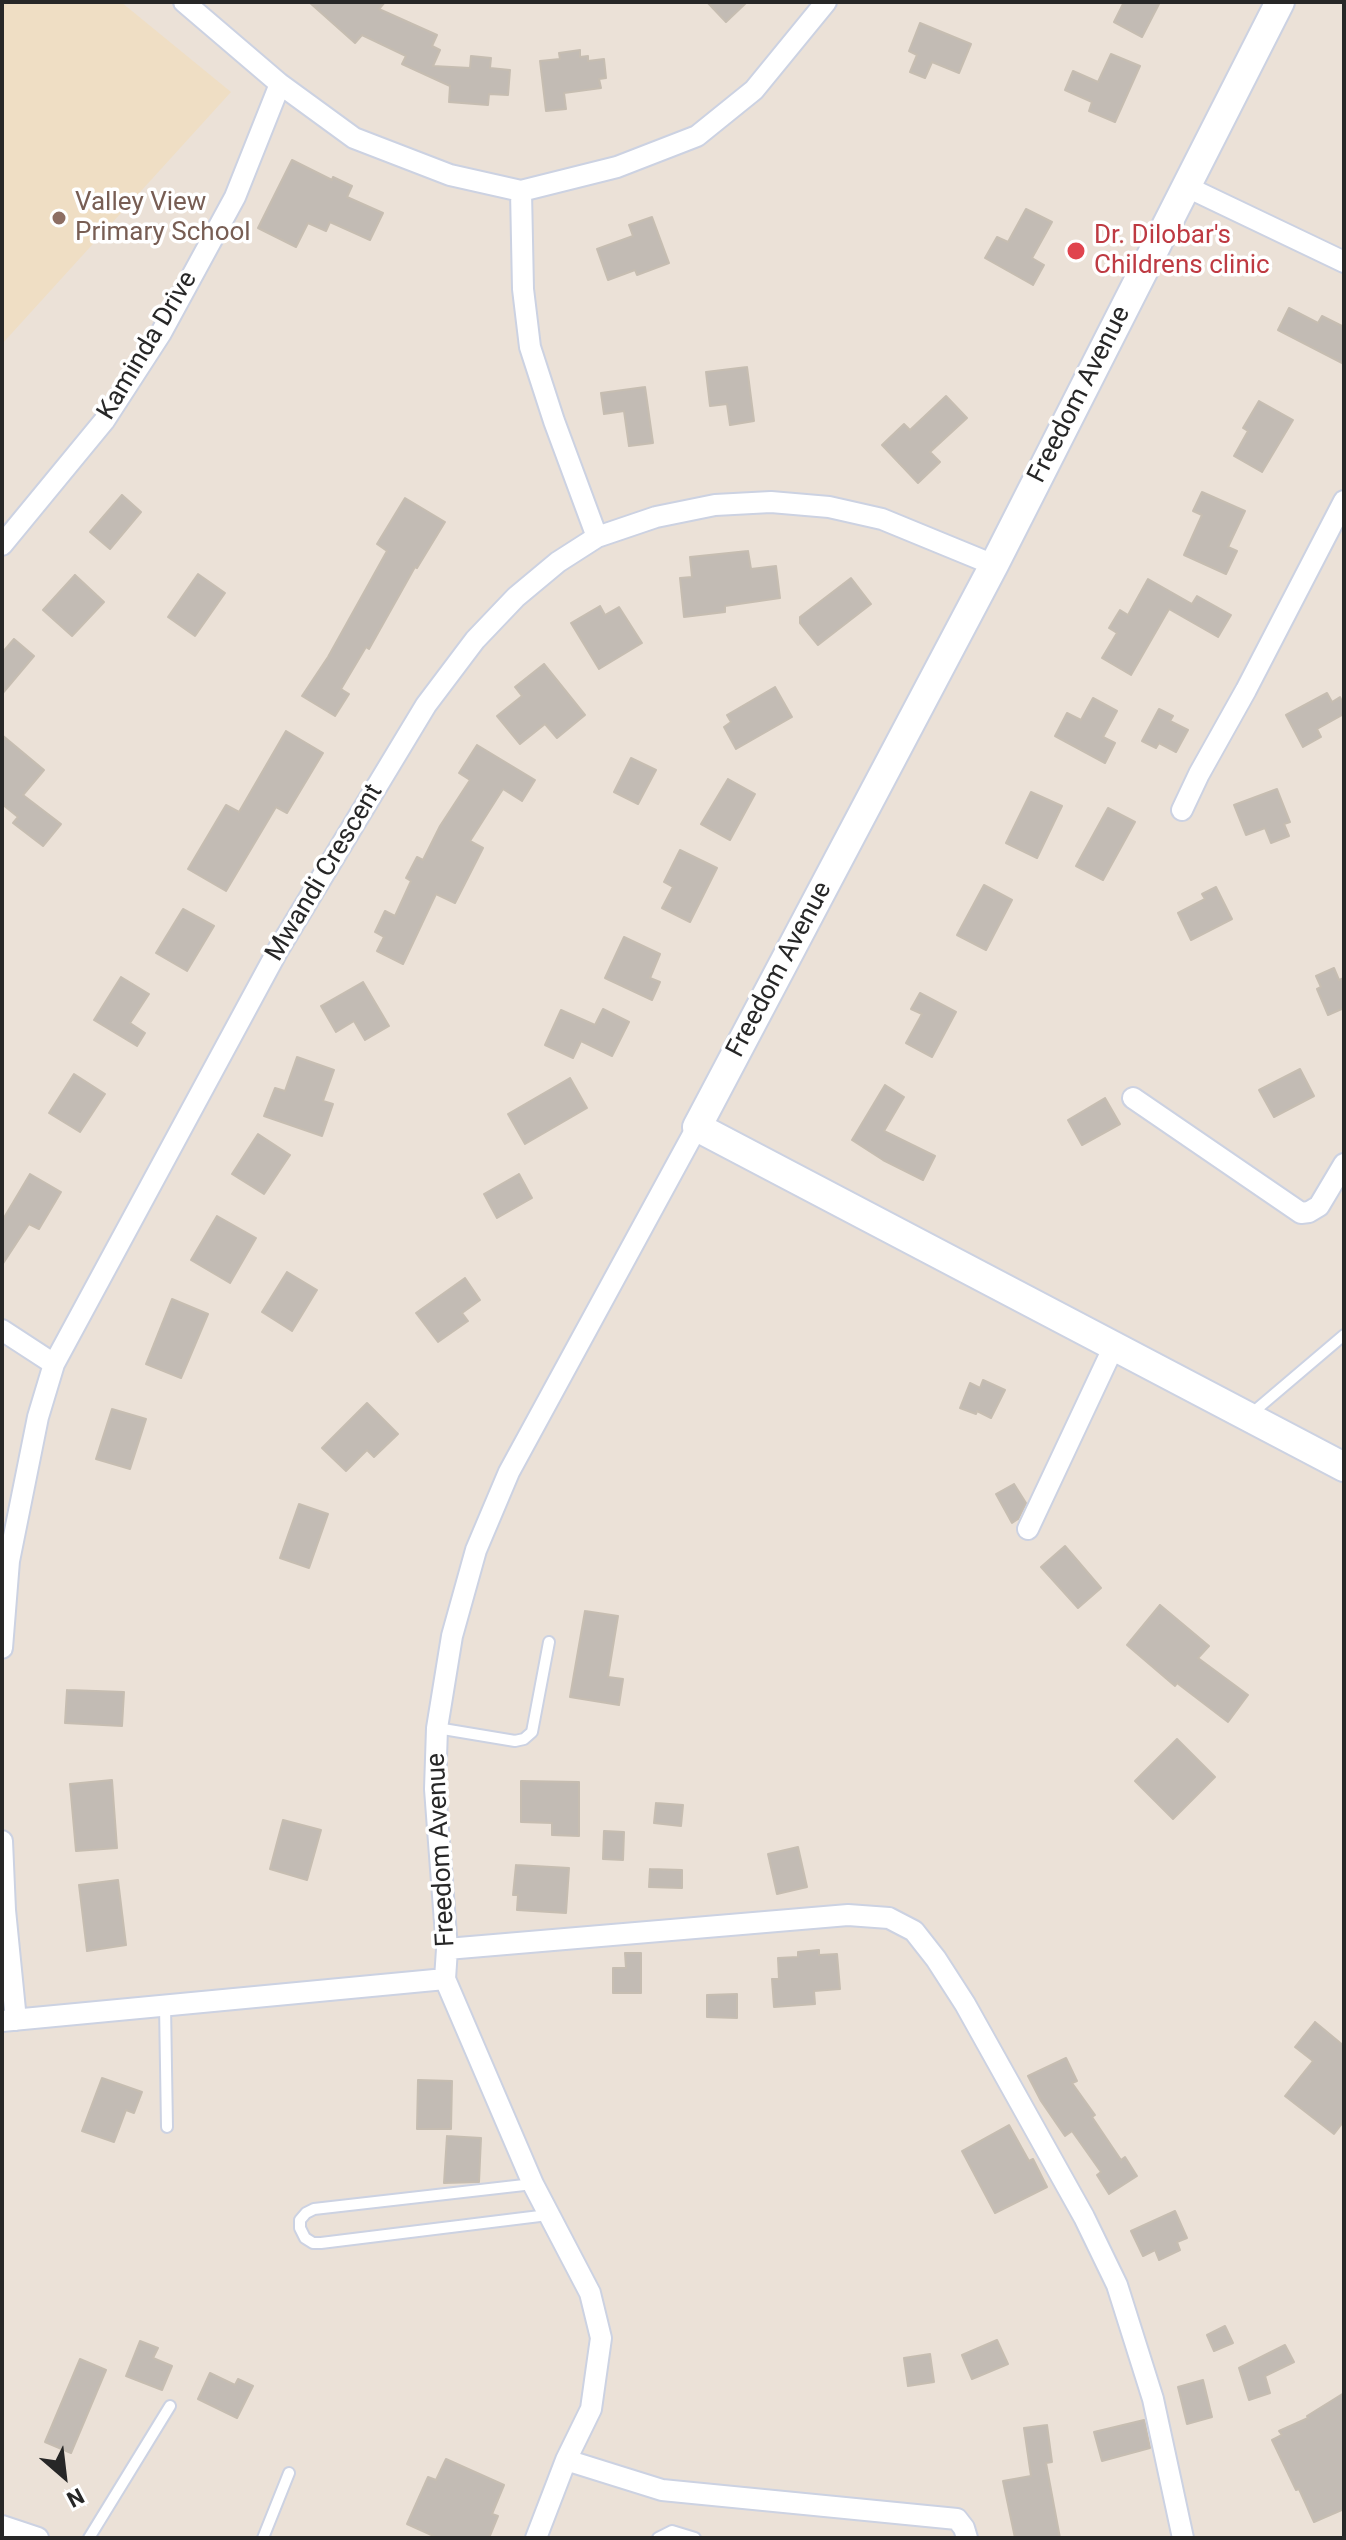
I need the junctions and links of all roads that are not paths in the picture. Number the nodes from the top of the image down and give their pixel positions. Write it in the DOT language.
graph roads {
  1 [pos="184,2"];
  2 [pos="826,2"];
  3 [pos="1280,2"];
  4 [pos="280,84"];
  5 [pos="1185,186"];
  6 [pos="521,191"];
  7 [pos="1344,262"];
  8 [pos="1344,501"];
  9 [pos="597,537"];
  10 [pos="2,545"];
  11 [pos="994,565"];
  12 [pos="1182,810"];
  13 [pos="1133,1098"];
  14 [pos="697,1127"];
  15 [pos="1344,1164"];
  16 [pos="2,1330"];
  17 [pos="1344,1335"];
  18 [pos="1114,1346"];
  19 [pos="54,1364"];
  20 [pos="1248,1416"];
  21 [pos="1344,1467"];
  22 [pos="1028,1529"];
  23 [pos="549,1642"];
  24 [pos="2,1648"];
  25 [pos="437,1728"];
  26 [pos="2,1841"];
  27 [pos="447,1949"];
  28 [pos="445,1979"];
  29 [pos="165,2005"];
  30 [pos="9,2020"];
  31 [pos="167,2127"];
  32 [pos="533,2184"];
  33 [pos="548,2215"];
  34 [pos="170,2406"];
  35 [pos="566,2460"];
  36 [pos="289,2473"];
  37 [pos="2,2526"];
  38 [pos="38,2538"];
  39 [pos="89,2538"];
  40 [pos="263,2538"];
  41 [pos="536,2538"];
  42 [pos="658,2538"];
  43 [pos="695,2538"];
  44 [pos="967,2538"];
  45 [pos="1183,2538"];
  1 -- 4 [label="street"];
  2 -- 6 [label="street"];
  3 -- 5 [label="main road, Freedom Avenue"];
  4 -- 6 [label="street"];
  4 -- 10 [label="street, Kaminda Drive"];
  5 -- 7 [label="street"];
  5 -- 11 [label="main road, Freedom Avenue"];
  6 -- 9 [label="street"];
  8 -- 12 [label="street"];
  9 -- 11 [label="street, Mwandi Crescent"];
  9 -- 19 [label="street, Mwandi Crescent"];
  11 -- 14 [label="main road, Freedom Avenue"];
  13 -- 15 [label="street"];
  14 -- 18 [label="main road"];
  14 -- 25 [label="street, Freedom Avenue"];
  16 -- 19 [label="street"];
  17 -- 20 [label="lane"];
  18 -- 20 [label="main road"];
  18 -- 22 [label="street"];
  19 -- 24 [label="street, Mwandi Crescent"];
  20 -- 21 [label="main road"];
  23 -- 25 [label="lane"];
  25 -- 27 [label="street, Freedom Avenue"];
  26 -- 30 [label="street"];
  27 -- 28 [label="street, Freedom Avenue"];
  27 -- 45 [label="street"];
  28 -- 29 [label="street, Freedom Avenue"];
  28 -- 32 [label="street, Freedom Avenue"];
  29 -- 30 [label="street, Freedom Avenue"];
  29 -- 31 [label="lane"];
  32 -- 33 [label="street, Freedom Avenue"];
  32 -- 33 [label="lane"];
  33 -- 35 [label="street, Freedom Avenue"];
  34 -- 39 [label="lane"];
  35 -- 41 [label="street, Freedom Avenue"];
  35 -- 44 [label="street"];
  36 -- 40 [label="lane"];
  37 -- 38 [label="street"];
  42 -- 43 [label="lane"];
}
